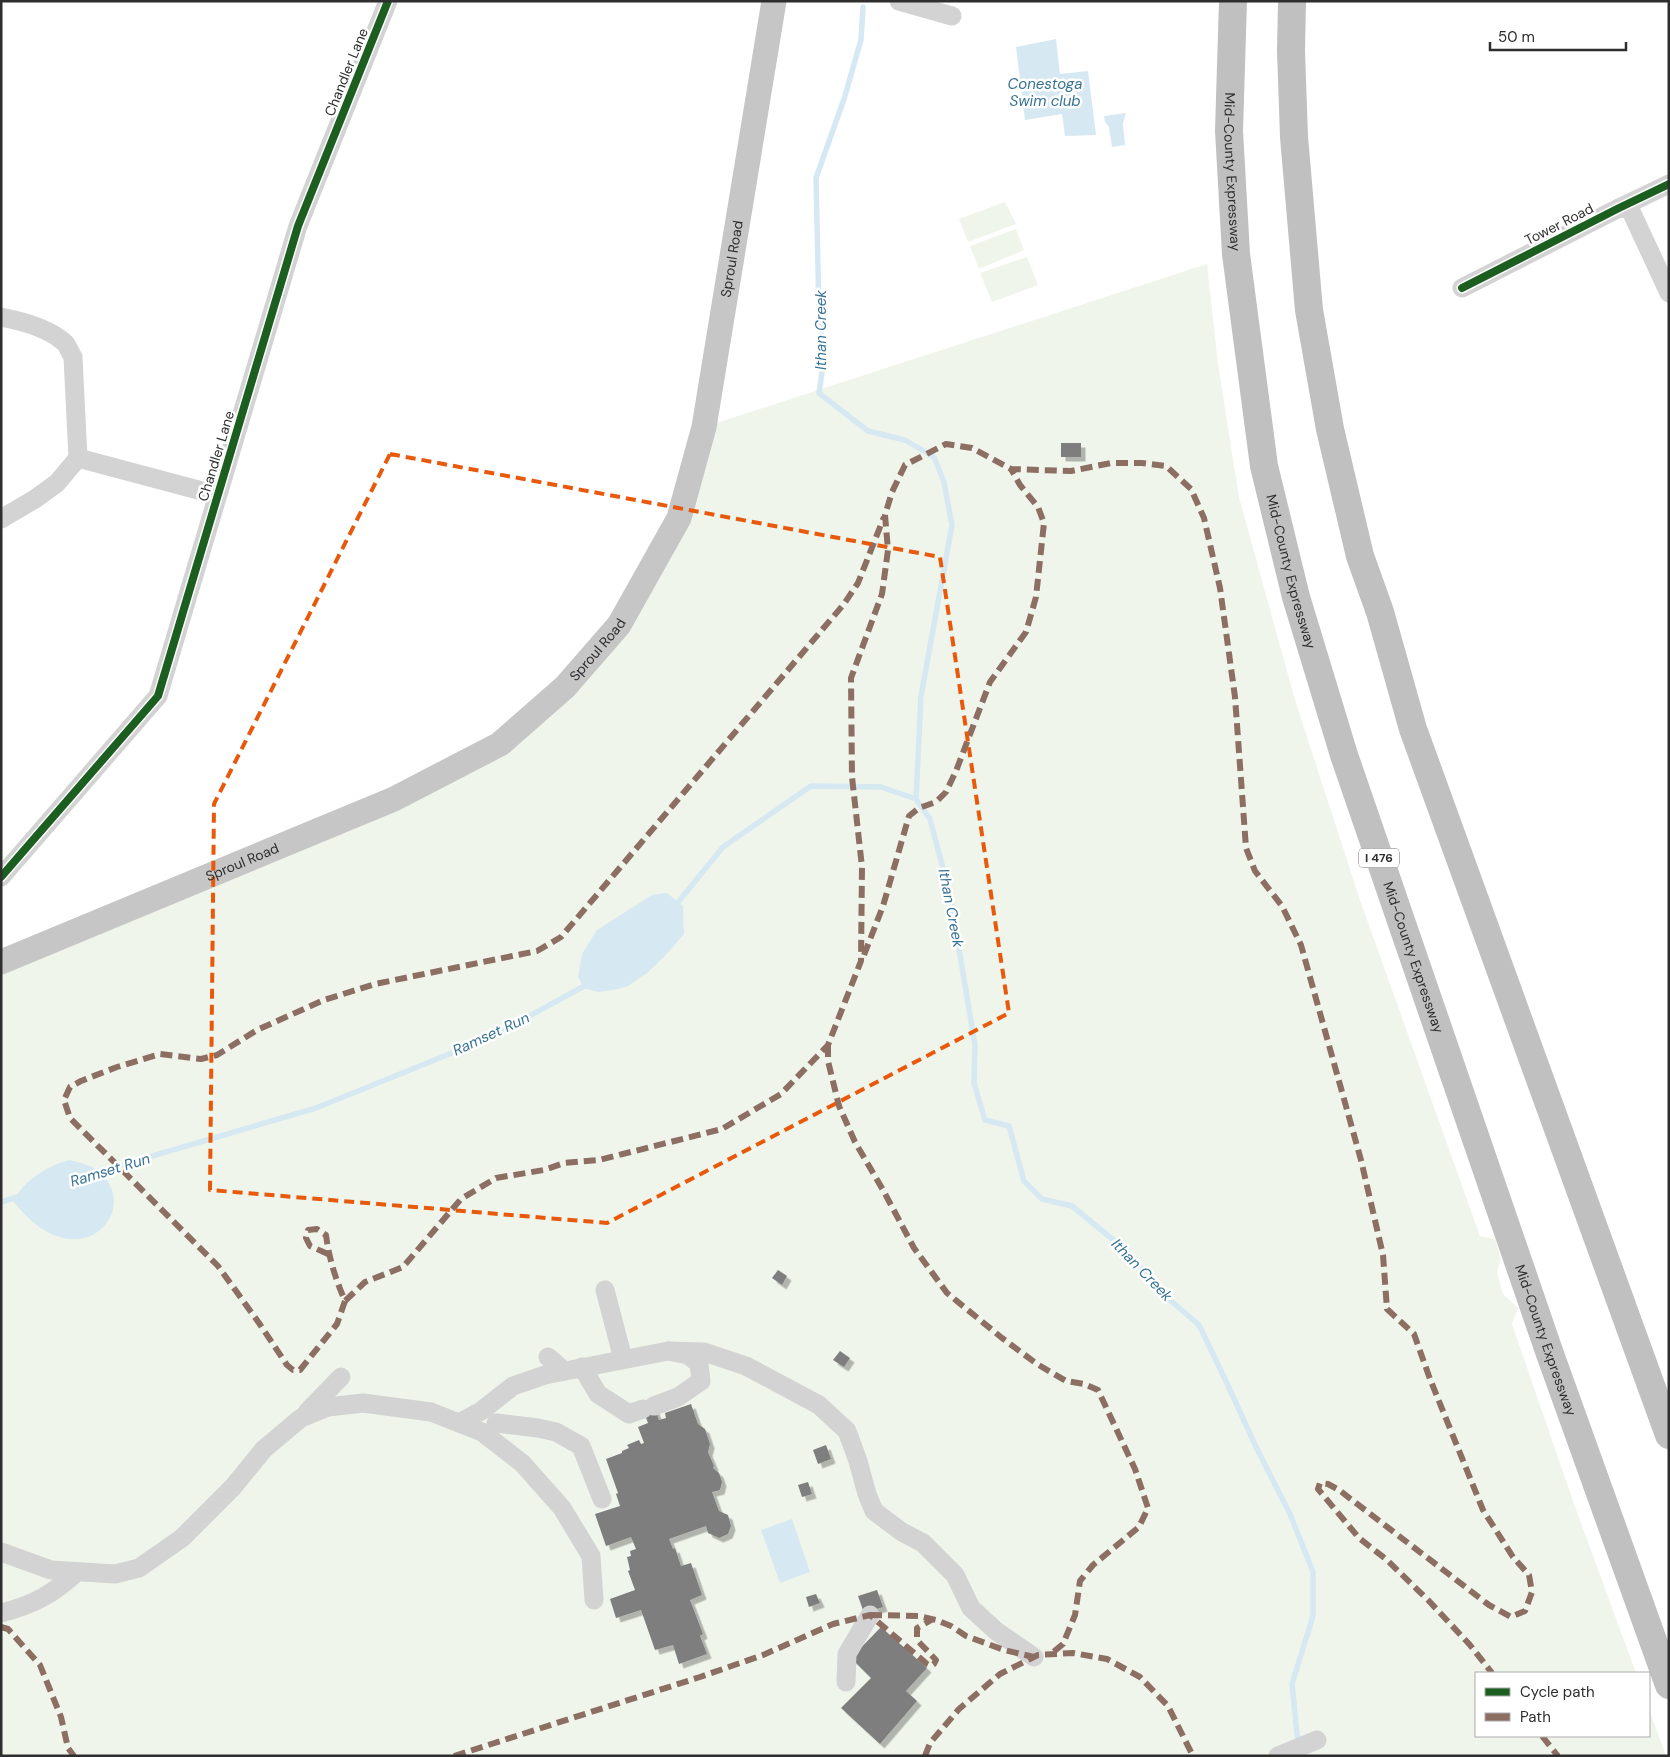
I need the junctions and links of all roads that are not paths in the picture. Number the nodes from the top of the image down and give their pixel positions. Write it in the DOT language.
graph roads {
  1 [pos="388,1"];
  2 [pos="774,1"];
  3 [pos="899,1"];
  4 [pos="1233,1"];
  5 [pos="1292,1"];
  6 [pos="952,16"];
  7 [pos="1669,184"];
  8 [pos="1619,208"];
  9 [pos="1462,288"];
  10 [pos="1669,293"];
  11 [pos="1,317"];
  12 [pos="78,458"];
  13 [pos="218,495"];
  14 [pos="1,519"];
  15 [pos="1,876"];
  16 [pos="1,962"];
  17 [pos="605,1290"];
  18 [pos="668,1351"];
  19 [pos="548,1357"];
  20 [pos="623,1360"];
  21 [pos="573,1369"];
  22 [pos="341,1378"];
  23 [pos="481,1411"];
  24 [pos="301,1418"];
  25 [pos="459,1423"];
  26 [pos="489,1427"];
  27 [pos="1669,1435"];
  28 [pos="602,1499"];
  29 [pos="1,1552"];
  30 [pos="77,1572"];
  31 [pos="594,1600"];
  32 [pos="1,1613"];
  33 [pos="870,1615"];
  34 [pos="1034,1657"];
  35 [pos="846,1682"];
  36 [pos="1669,1685"];
  37 [pos="1314,1741"];
  38 [pos="1284,1753"];
  1 -- 13 [label="street, Chandler Lane"];
  2 -- 16 [label="main road, Sproul Road"];
  3 -- 6 [label="street"];
  4 -- 36 [label="highway, Mid-County Expressway / I 476"];
  5 -- 27 [label="highway"];
  7 -- 8 [label="street, Tower Road"];
  8 -- 9 [label="street, Tower Road"];
  8 -- 10 [label="street"];
  11 -- 12 [label="street"];
  12 -- 13 [label="street"];
  12 -- 14 [label="street"];
  13 -- 15 [label="street, Chandler Lane"];
  17 -- 20 [label="street"];
  18 -- 20 [label="street"];
  18 -- 21 [label="street"];
  18 -- 34 [label="street"];
  19 -- 21 [label="street"];
  20 -- 21 [label="street"];
  21 -- 23 [label="street"];
  22 -- 24 [label="street"];
  23 -- 25 [label="street"];
  23 -- 26 [label="street"];
  24 -- 25 [label="street"];
  24 -- 30 [label="street"];
  25 -- 26 [label="street"];
  26 -- 28 [label="street"];
  26 -- 31 [label="street"];
  29 -- 30 [label="street"];
  30 -- 32 [label="street"];
  33 -- 35 [label="street"];
  37 -- 38 [label="street"];
}
